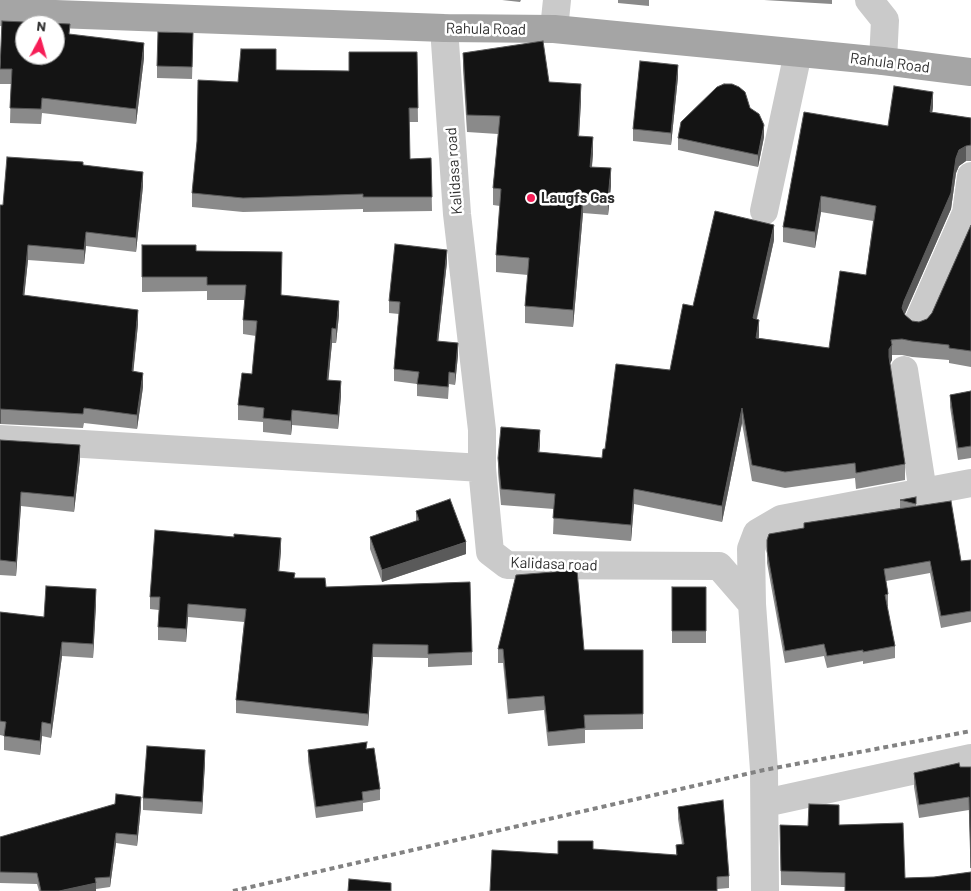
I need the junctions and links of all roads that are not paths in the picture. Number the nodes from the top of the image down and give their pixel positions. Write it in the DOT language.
graph roads {
  1 [pos="557,0"];
  2 [pos="869,0"];
  3 [pos="0,12"];
  4 [pos="444,28"];
  5 [pos="554,29"];
  6 [pos="798,53"];
  7 [pos="883,61"];
  8 [pos="971,72"];
  9 [pos="971,176"];
  10 [pos="764,211"];
  11 [pos="918,322"];
  12 [pos="904,370"];
  13 [pos="0,439"];
  14 [pos="482,468"];
  15 [pos="971,483"];
  16 [pos="923,492"];
  17 [pos="752,604"];
  18 [pos="971,758"];
  19 [pos="765,803"];
  20 [pos="765,891"];
  1 -- 5 [label="street"];
  2 -- 7 [label="street"];
  3 -- 4 [label="main road, Rahula Road"];
  4 -- 5 [label="main road, Rahula Road"];
  4 -- 14 [label="street, Kalidasa road"];
  5 -- 6 [label="main road, Rahula Road"];
  6 -- 7 [label="main road, Rahula Road"];
  6 -- 10 [label="street"];
  7 -- 8 [label="main road, Rahula Road"];
  9 -- 11 [label="street"];
  12 -- 16 [label="street"];
  13 -- 14 [label="street"];
  14 -- 17 [label="street, Kalidasa road"];
  15 -- 16 [label="street"];
  16 -- 17 [label="street"];
  17 -- 19 [label="street"];
  18 -- 19 [label="street"];
  19 -- 20 [label="street"];
}
